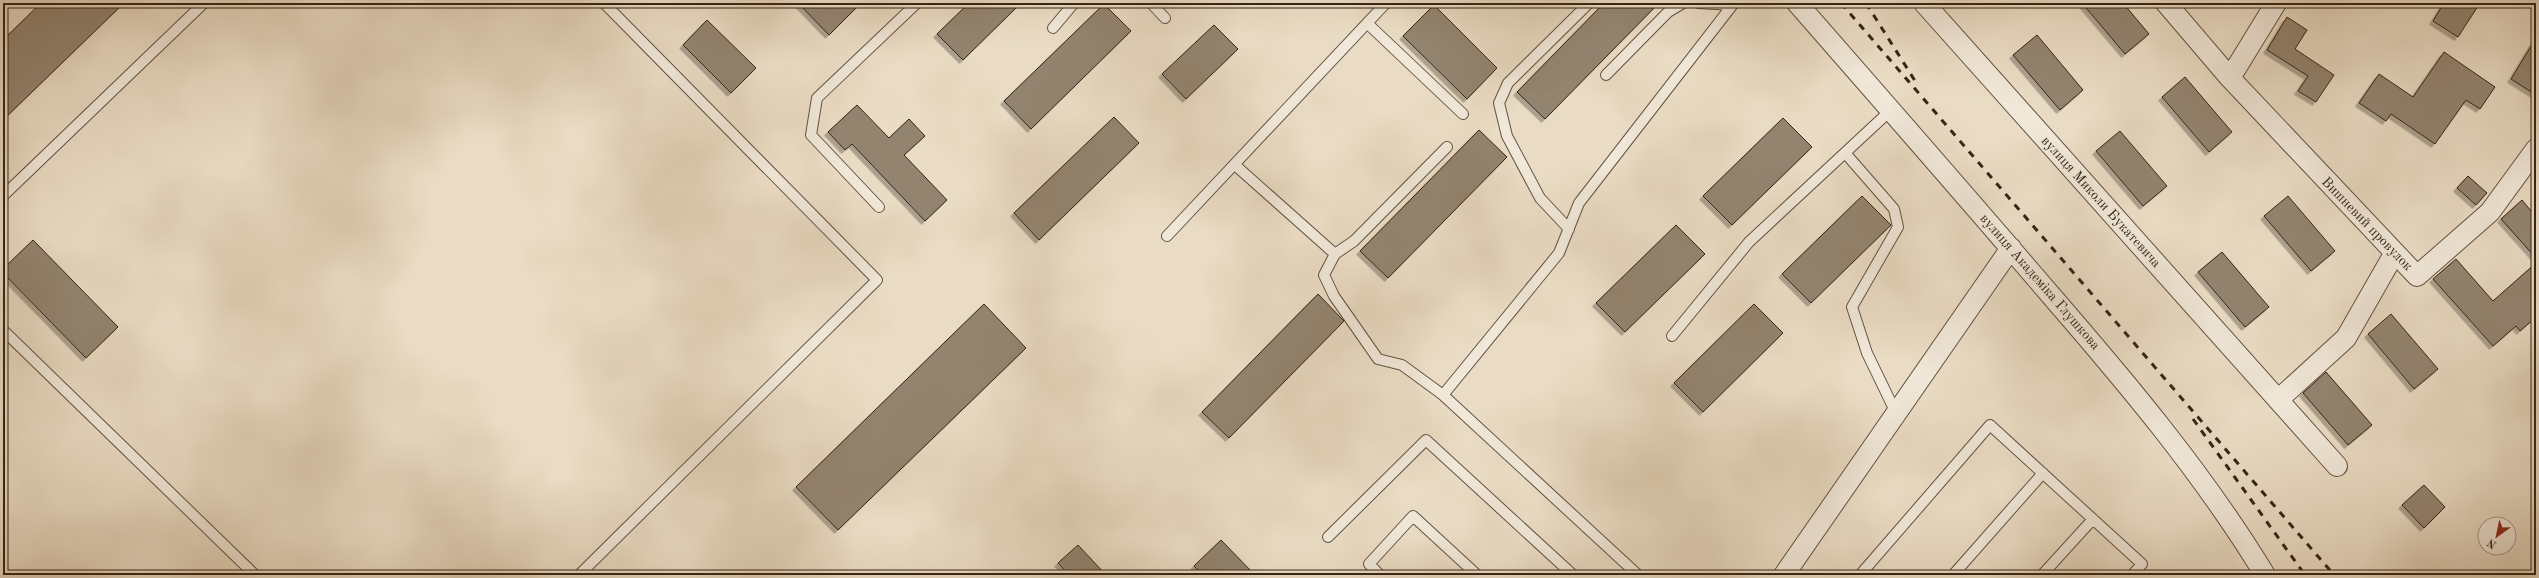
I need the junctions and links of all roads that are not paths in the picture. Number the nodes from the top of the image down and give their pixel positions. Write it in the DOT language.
graph roads {
  1 [pos="204,3"];
  2 [pos="604,3"];
  3 [pos="917,3"];
  4 [pos="1074,3"];
  5 [pos="1151,3"];
  6 [pos="1386,3"];
  7 [pos="1588,3"];
  8 [pos="1683,3"];
  9 [pos="1699,3"];
  10 [pos="1796,3"];
  11 [pos="1924,3"];
  12 [pos="2166,3"];
  13 [pos="2276,3"];
  14 [pos="1733,4"];
  15 [pos="1165,18"];
  16 [pos="1368,24"];
  17 [pos="1053,28"];
  18 [pos="1606,75"];
  19 [pos="2230,78"];
  20 [pos="1891,110"];
  21 [pos="1463,114"];
  22 [pos="1446,147"];
  23 [pos="2536,148"];
  24 [pos="1846,154"];
  25 [pos="1235,165"];
  26 [pos="3,196"];
  27 [pos="879,207"];
  28 [pos="1569,229"];
  29 [pos="1167,236"];
  30 [pos="2011,248"];
  31 [pos="1335,254"];
  32 [pos="2394,254"];
  33 [pos="3,330"];
  34 [pos="1672,336"];
  35 [pos="1443,395"];
  36 [pos="2278,400"];
  37 [pos="1896,413"];
  38 [pos="2336,466"];
  39 [pos="2043,473"];
  40 [pos="2092,519"];
  41 [pos="1328,537"];
  42 [pos="255,575"];
  43 [pos="579,575"];
  44 [pos="1380,575"];
  45 [pos="1477,575"];
  46 [pos="1573,575"];
  47 [pos="1638,575"];
  48 [pos="1784,575"];
  49 [pos="1860,575"];
  50 [pos="1953,575"];
  51 [pos="2042,575"];
  52 [pos="2132,575"];
  53 [pos="2265,575"];
  1 -- 26 [label="lane"];
  2 -- 43 [label="lane"];
  3 -- 27 [label="lane"];
  4 -- 17 [label="lane"];
  5 -- 15 [label="lane"];
  6 -- 16 [label="lane"];
  7 -- 28 [label="lane"];
  8 -- 18 [label="lane"];
  9 -- 14 [label="lane"];
  10 -- 20 [label="street, вулиця Академіка Глушкова"];
  11 -- 36 [label="street, вулиця Миколи Букатевича"];
  12 -- 19 [label="street, Вишневий провулок"];
  13 -- 19 [label="street"];
  14 -- 28 [label="lane"];
  16 -- 21 [label="lane"];
  16 -- 25 [label="lane"];
  19 -- 32 [label="street, Вишневий провулок"];
  20 -- 24 [label="lane"];
  20 -- 30 [label="street, вулиця Академіка Глушкова"];
  22 -- 31 [label="lane"];
  23 -- 32 [label="street, Вишневий провулок"];
  24 -- 34 [label="lane"];
  24 -- 37 [label="lane"];
  25 -- 29 [label="lane"];
  25 -- 31 [label="lane"];
  28 -- 35 [label="lane"];
  30 -- 37 [label="street"];
  30 -- 53 [label="street, вулиця Академіка Глушкова"];
  31 -- 35 [label="lane"];
  32 -- 36 [label="street"];
  33 -- 42 [label="lane"];
  35 -- 47 [label="lane"];
  36 -- 38 [label="street, вулиця Миколи Букатевича"];
  37 -- 48 [label="street"];
  39 -- 40 [label="lane"];
  39 -- 49 [label="lane"];
  39 -- 50 [label="lane"];
  40 -- 51 [label="lane"];
  40 -- 52 [label="lane"];
  41 -- 46 [label="lane"];
  44 -- 45 [label="lane"];
}
